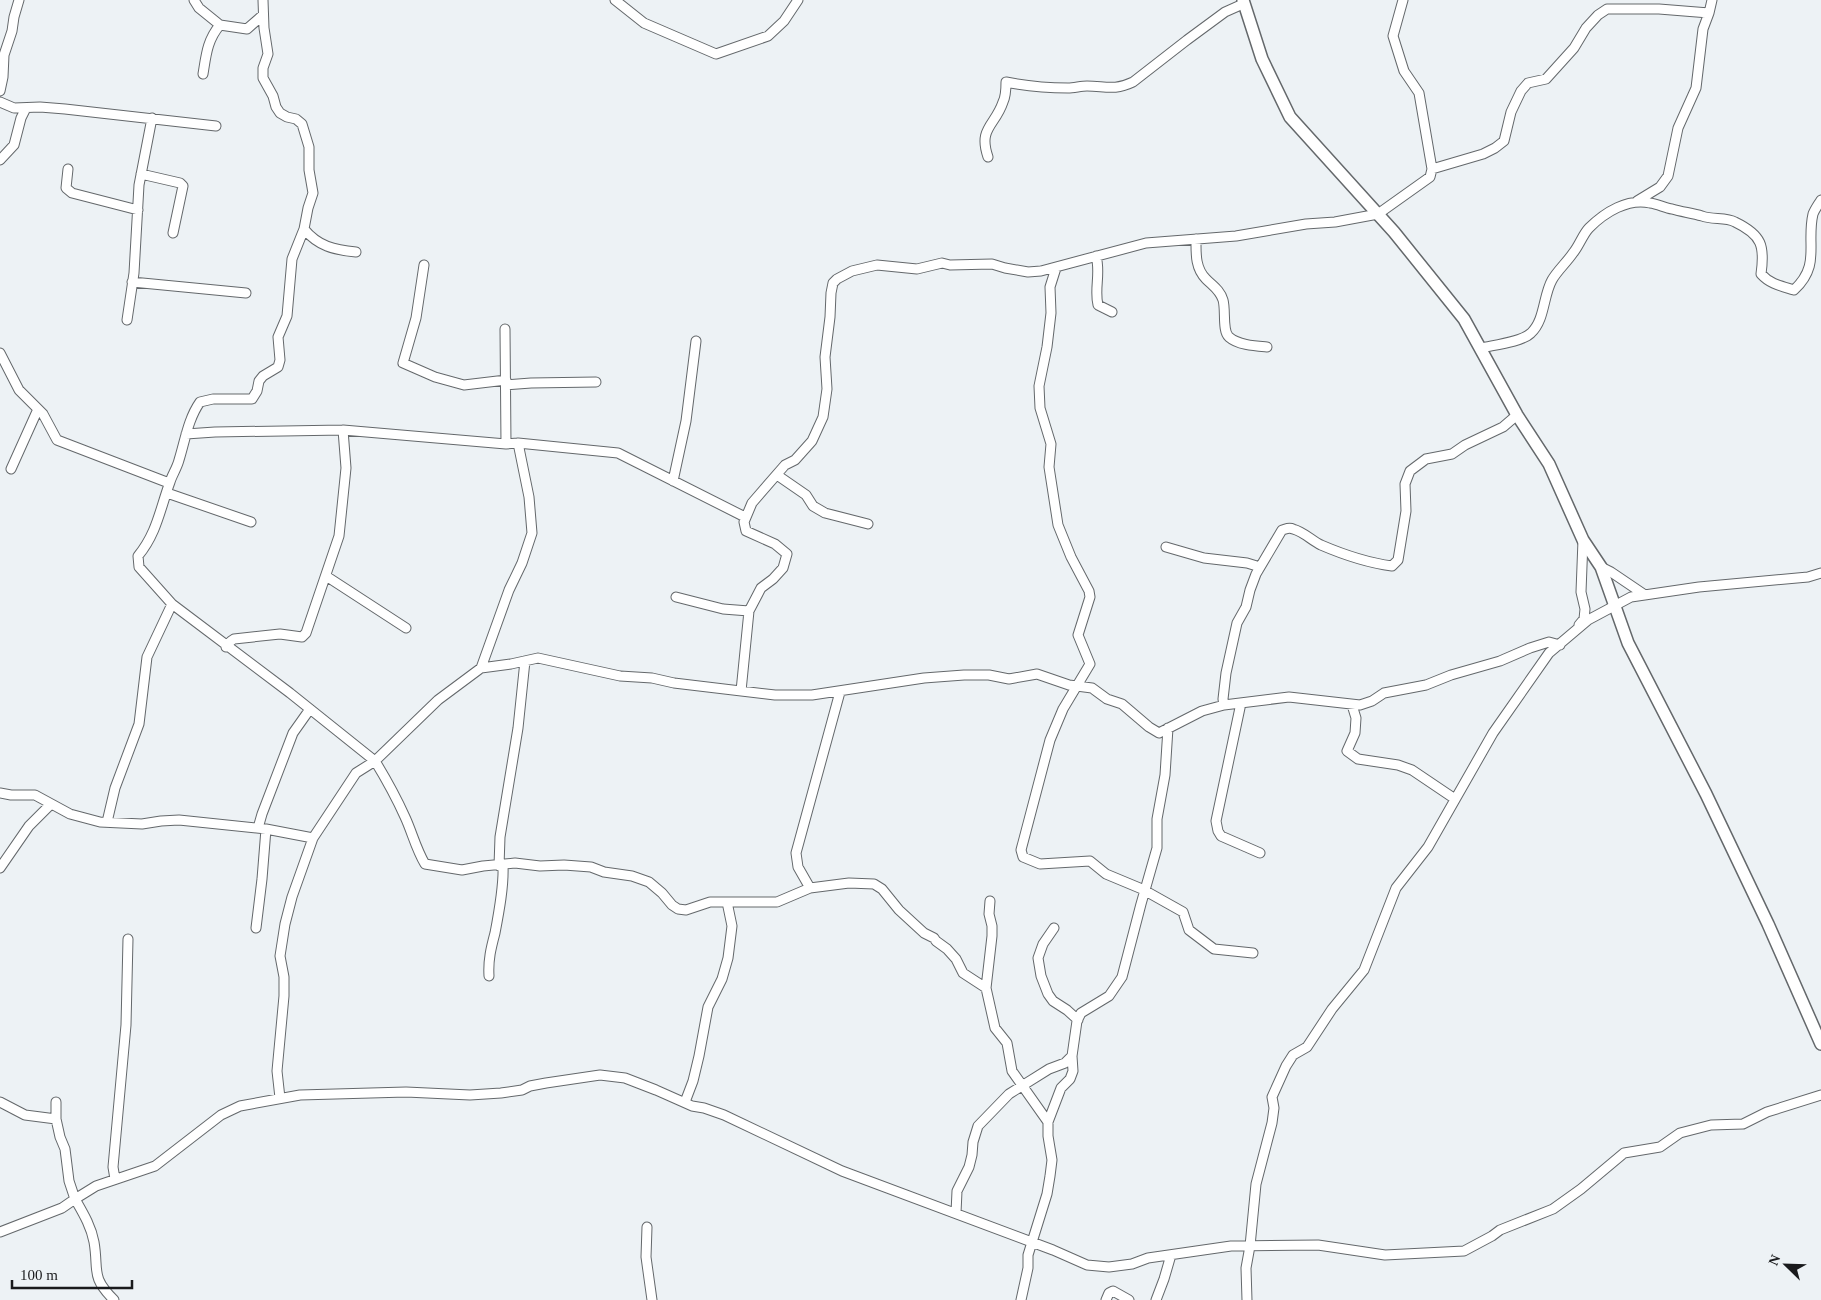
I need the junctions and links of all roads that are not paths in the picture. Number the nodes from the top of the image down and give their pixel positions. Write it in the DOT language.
graph roads {
  1 [pos="19,0"];
  2 [pos="194,0"];
  3 [pos="263,0"];
  4 [pos="615,0"];
  5 [pos="798,0"];
  6 [pos="1404,0"];
  7 [pos="1712,0"];
  8 [pos="1243,2"];
  9 [pos="1710,13"];
  10 [pos="263,15"];
  11 [pos="220,25"];
  12 [pos="203,74"];
  13 [pos="0,91"];
  14 [pos="0,102"];
  15 [pos="26,108"];
  16 [pos="152,118"];
  17 [pos="216,126"];
  18 [pos="988,157"];
  19 [pos="0,160"];
  20 [pos="68,169"];
  21 [pos="1432,169"];
  22 [pos="141,174"];
  23 [pos="1821,200"];
  24 [pos="1637,202"];
  25 [pos="138,210"];
  26 [pos="1378,214"];
  27 [pos="304,229"];
  28 [pos="172,233"];
  29 [pos="1196,239"];
  30 [pos="356,252"];
  31 [pos="1096,256"];
  32 [pos="424,265"];
  33 [pos="1056,268"];
  34 [pos="132,282"];
  35 [pos="246,294"];
  36 [pos="1112,312"];
  37 [pos="127,320"];
  38 [pos="505,329"];
  39 [pos="696,341"];
  40 [pos="1267,347"];
  41 [pos="1481,348"];
  42 [pos="0,353"];
  43 [pos="596,382"];
  44 [pos="506,383"];
  45 [pos="38,409"];
  46 [pos="1517,416"];
  47 [pos="343,430"];
  48 [pos="186,434"];
  49 [pos="518,443"];
  50 [pos="506,444"];
  51 [pos="11,469"];
  52 [pos="777,475"];
  53 [pos="673,481"];
  54 [pos="169,482"];
  55 [pos="166,493"];
  56 [pos="745,517"];
  57 [pos="251,522"];
  58 [pos="868,524"];
  59 [pos="1583,540"];
  60 [pos="1166,547"];
  61 [pos="1260,567"];
  62 [pos="1601,567"];
  63 [pos="1821,573"];
  64 [pos="326,576"];
  65 [pos="1645,595"];
  66 [pos="676,597"];
  67 [pos="172,604"];
  68 [pos="1616,607"];
  69 [pos="749,611"];
  70 [pos="406,628"];
  71 [pos="1575,631"];
  72 [pos="1560,645"];
  73 [pos="226,647"];
  74 [pos="525,661"];
  75 [pos="481,668"];
  76 [pos="1078,686"];
  77 [pos="741,691"];
  78 [pos="840,692"];
  79 [pos="1241,703"];
  80 [pos="1224,705"];
  81 [pos="1352,705"];
  82 [pos="310,709"];
  83 [pos="1168,728"];
  84 [pos="375,761"];
  85 [pos="0,793"];
  86 [pos="1455,799"];
  87 [pos="50,804"];
  88 [pos="107,822"];
  89 [pos="262,829"];
  90 [pos="313,838"];
  91 [pos="1260,853"];
  92 [pos="501,866"];
  93 [pos="0,868"];
  94 [pos="810,888"];
  95 [pos="1145,890"];
  96 [pos="990,900"];
  97 [pos="727,902"];
  98 [pos="256,928"];
  99 [pos="1054,928"];
  100 [pos="128,939"];
  101 [pos="1253,953"];
  102 [pos="489,976"];
  103 [pos="986,988"];
  104 [pos="1078,1020"];
  105 [pos="1821,1044"];
  106 [pos="1072,1056"];
  107 [pos="1023,1086"];
  108 [pos="1821,1095"];
  109 [pos="280,1098"];
  110 [pos="0,1102"];
  111 [pos="56,1102"];
  112 [pos="685,1102"];
  113 [pos="56,1119"];
  114 [pos="1048,1122"];
  115 [pos="116,1179"];
  116 [pos="75,1198"];
  117 [pos="956,1213"];
  118 [pos="647,1227"];
  119 [pos="0,1232"];
  120 [pos="1031,1243"];
  121 [pos="1250,1246"];
  122 [pos="1171,1255"];
  123 [pos="114,1300"];
  124 [pos="652,1300"];
  125 [pos="1021,1300"];
  126 [pos="1106,1300"];
  127 [pos="1130,1300"];
  128 [pos="1156,1300"];
  129 [pos="1247,1300"];
  1 -- 13 [label="street"];
  2 -- 11 [label="street"];
  3 -- 10 [label="street"];
  4 -- 5 [label="street"];
  6 -- 21 [label="street"];
  7 -- 9 [label="street"];
  8 -- 18 [label="street"];
  8 -- 26 [label="street"];
  9 -- 21 [label="street"];
  9 -- 24 [label="street"];
  10 -- 11 [label="street"];
  10 -- 27 [label="street"];
  11 -- 12 [label="street"];
  14 -- 15 [label="street"];
  15 -- 16 [label="street"];
  15 -- 19 [label="street"];
  16 -- 17 [label="street"];
  16 -- 22 [label="street"];
  20 -- 25 [label="street"];
  21 -- 26 [label="street"];
  22 -- 25 [label="street"];
  22 -- 28 [label="street"];
  23 -- 24 [label="street"];
  24 -- 41 [label="street"];
  25 -- 34 [label="street"];
  26 -- 29 [label="street"];
  26 -- 41 [label="street"];
  27 -- 30 [label="street"];
  27 -- 48 [label="street"];
  29 -- 31 [label="street"];
  29 -- 40 [label="street"];
  31 -- 33 [label="street"];
  31 -- 36 [label="street"];
  32 -- 44 [label="street"];
  33 -- 52 [label="street"];
  33 -- 76 [label="street"];
  34 -- 35 [label="street"];
  34 -- 37 [label="street"];
  38 -- 44 [label="street"];
  39 -- 53 [label="street"];
  41 -- 46 [label="street"];
  42 -- 45 [label="street"];
  43 -- 44 [label="street"];
  44 -- 50 [label="street"];
  45 -- 51 [label="street"];
  45 -- 54 [label="street"];
  46 -- 59 [label="street"];
  46 -- 61 [label="street"];
  47 -- 48 [label="street"];
  47 -- 50 [label="street"];
  47 -- 64 [label="street"];
  48 -- 54 [label="street"];
  49 -- 50 [label="street"];
  49 -- 53 [label="street"];
  49 -- 75 [label="street"];
  52 -- 56 [label="street"];
  52 -- 58 [label="street"];
  53 -- 56 [label="street"];
  54 -- 55 [label="street"];
  55 -- 57 [label="street"];
  55 -- 67 [label="street"];
  56 -- 69 [label="street"];
  59 -- 62 [label="street"];
  59 -- 71 [label="street"];
  60 -- 61 [label="street"];
  61 -- 80 [label="street"];
  62 -- 65 [label="street"];
  62 -- 68 [label="street"];
  63 -- 65 [label="street"];
  64 -- 70 [label="street"];
  64 -- 73 [label="street"];
  65 -- 68 [label="street"];
  66 -- 69 [label="street"];
  67 -- 73 [label="street"];
  67 -- 88 [label="street"];
  68 -- 71 [label="street"];
  68 -- 105 [label="street"];
  69 -- 77 [label="street"];
  71 -- 72 [label="street"];
  72 -- 81 [label="street"];
  72 -- 86 [label="street"];
  73 -- 82 [label="street"];
  74 -- 75 [label="street"];
  74 -- 77 [label="street"];
  74 -- 92 [label="street"];
  75 -- 84 [label="street"];
  76 -- 78 [label="street"];
  76 -- 83 [label="street"];
  76 -- 95 [label="street"];
  77 -- 78 [label="street"];
  78 -- 94 [label="street"];
  79 -- 80 [label="street"];
  79 -- 81 [label="street"];
  79 -- 91 [label="street"];
  80 -- 83 [label="street"];
  81 -- 86 [label="street"];
  82 -- 84 [label="street"];
  82 -- 89 [label="street"];
  83 -- 95 [label="street"];
  84 -- 90 [label="street"];
  84 -- 92 [label="street"];
  85 -- 87 [label="street"];
  86 -- 121 [label="street"];
  87 -- 88 [label="street"];
  87 -- 93 [label="street"];
  88 -- 89 [label="street"];
  89 -- 90 [label="street"];
  89 -- 98 [label="street"];
  90 -- 109 [label="street"];
  92 -- 97 [label="street"];
  92 -- 102 [label="street"];
  94 -- 97 [label="street"];
  94 -- 103 [label="street"];
  95 -- 101 [label="street"];
  95 -- 104 [label="street"];
  96 -- 103 [label="street"];
  97 -- 112 [label="street"];
  99 -- 104 [label="street"];
  100 -- 115 [label="street"];
  103 -- 107 [label="street"];
  104 -- 106 [label="street"];
  106 -- 107 [label="street"];
  106 -- 114 [label="street"];
  107 -- 114 [label="street"];
  107 -- 117 [label="street"];
  108 -- 121 [label="street"];
  109 -- 112 [label="street"];
  109 -- 115 [label="street"];
  110 -- 113 [label="street"];
  111 -- 113 [label="street"];
  112 -- 117 [label="street"];
  113 -- 116 [label="street"];
  114 -- 120 [label="street"];
  115 -- 116 [label="street"];
  116 -- 119 [label="street"];
  116 -- 123 [label="street"];
  117 -- 120 [label="street"];
  118 -- 124 [label="street"];
  120 -- 122 [label="street"];
  120 -- 125 [label="street"];
  121 -- 122 [label="street"];
  121 -- 129 [label="street"];
  122 -- 128 [label="street"];
  126 -- 127 [label="street"];
}
